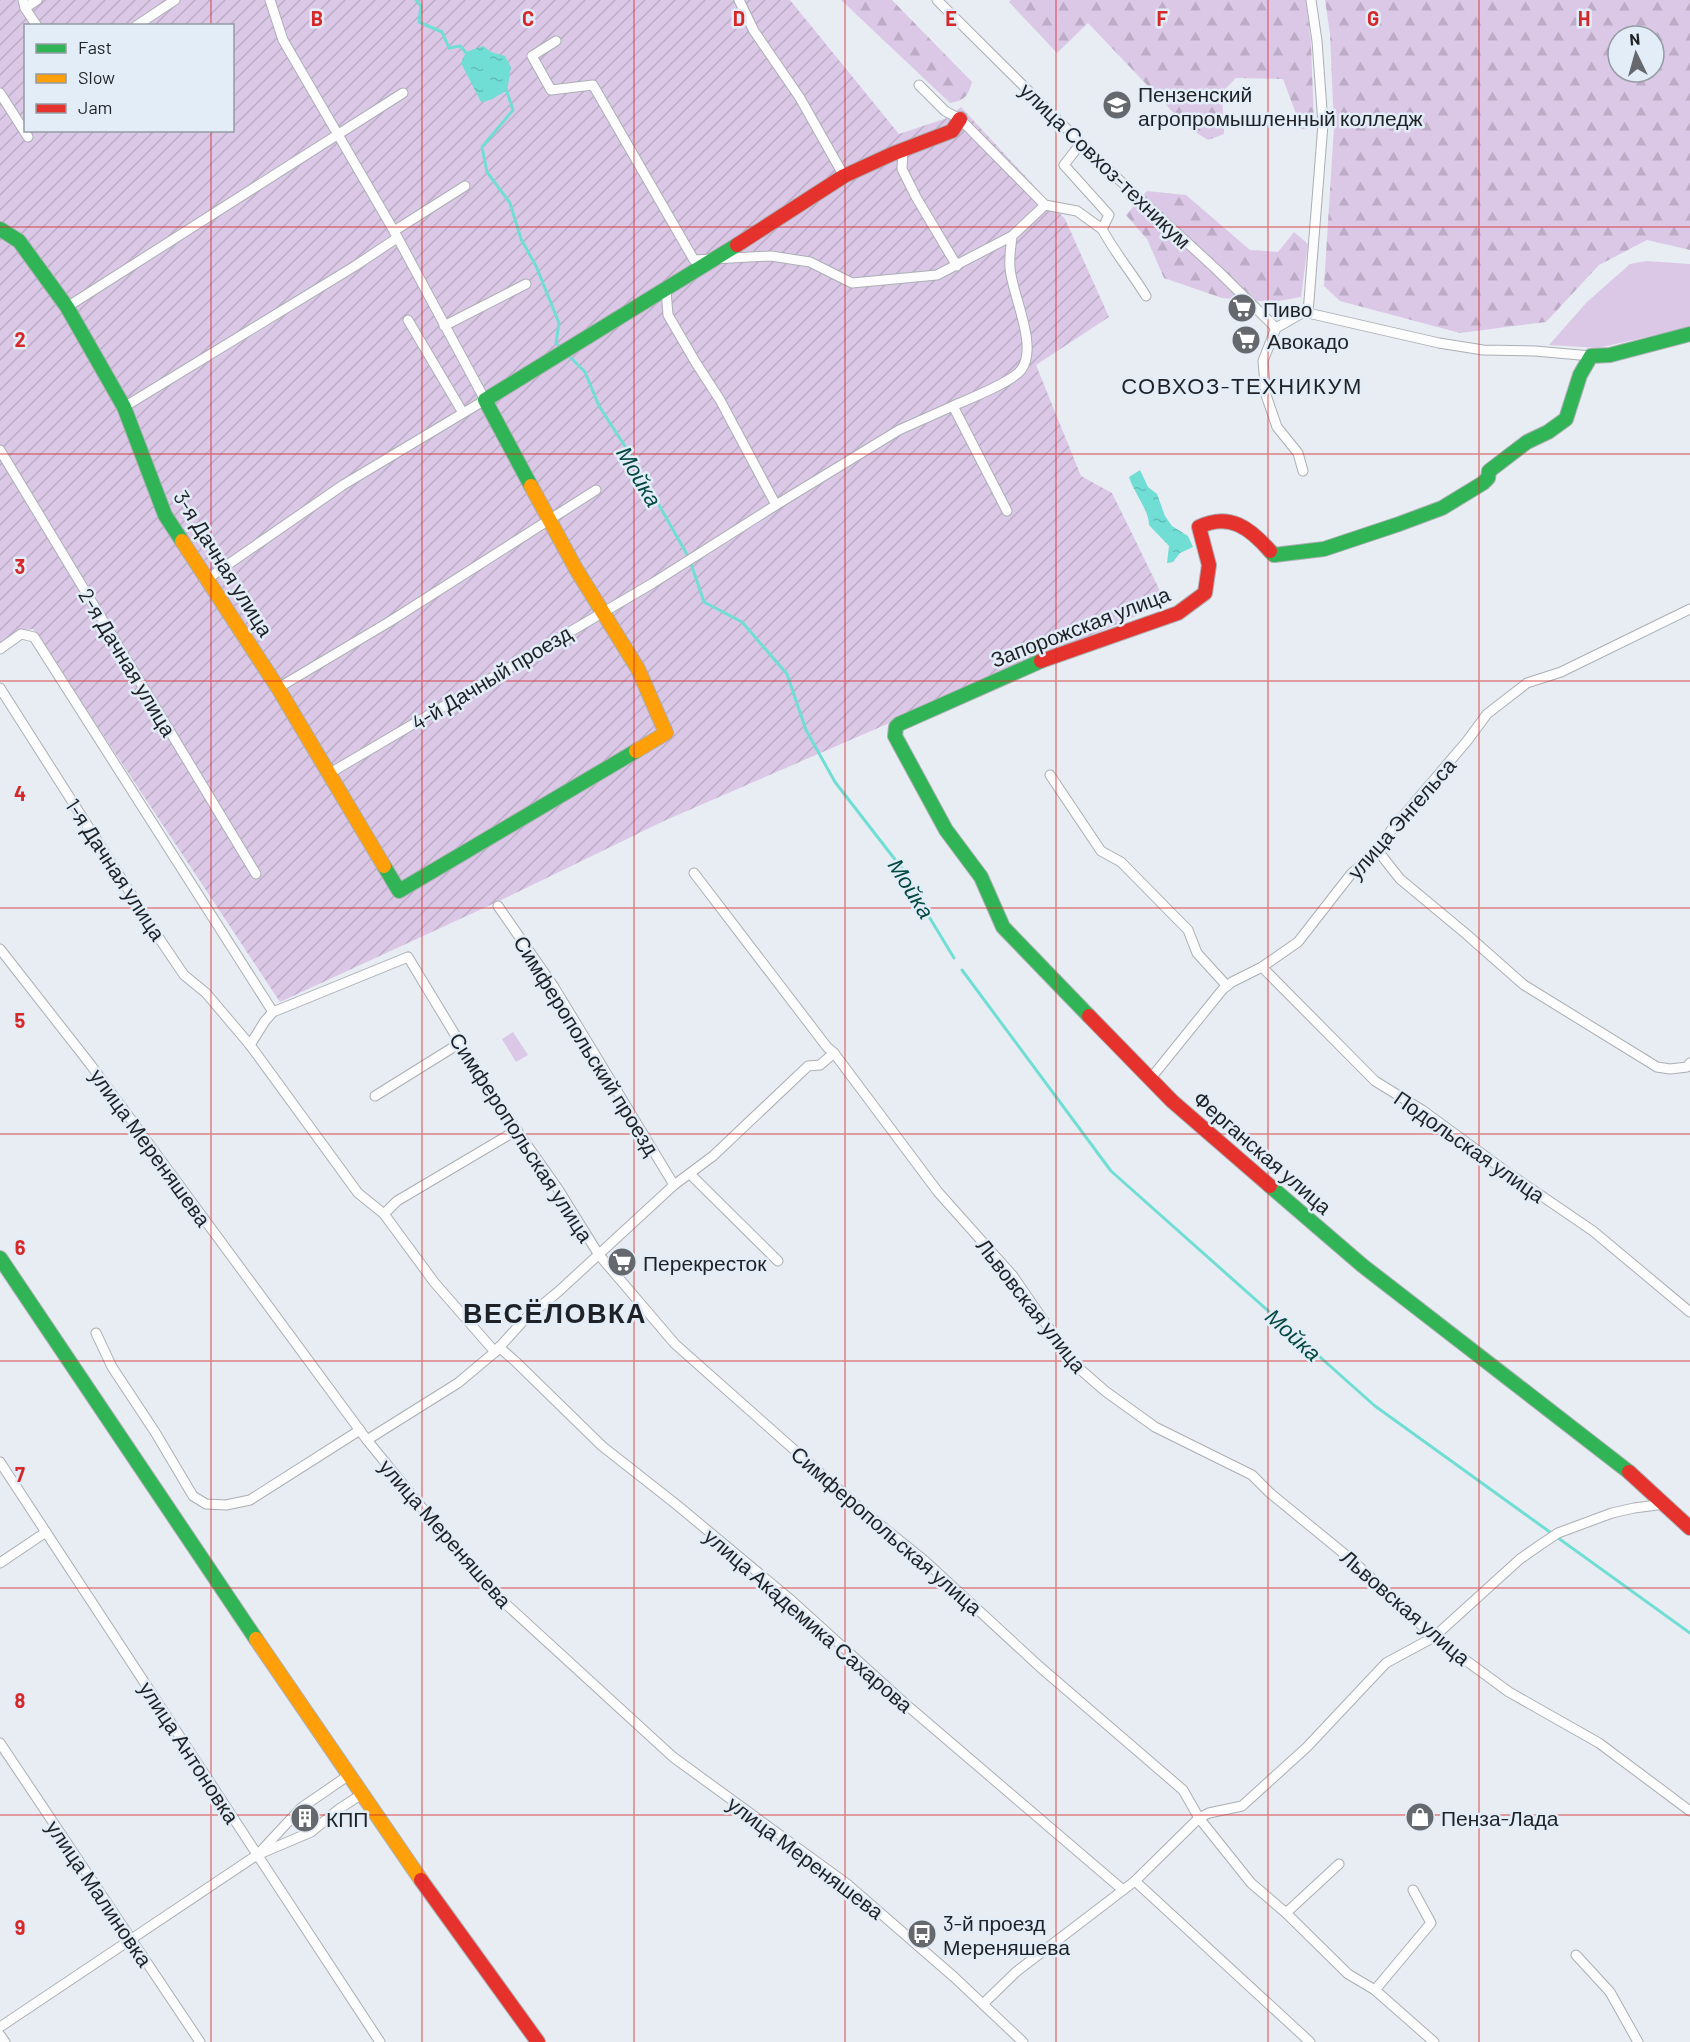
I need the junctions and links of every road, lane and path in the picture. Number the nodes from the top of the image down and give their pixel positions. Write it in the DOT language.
graph roads {
  1 [pos="37,0"];
  2 [pos="175,0"];
  3 [pos="270,0"];
  4 [pos="740,0"];
  5 [pos="937,0"];
  6 [pos="1311,0"];
  7 [pos="24,4"];
  8 [pos="36,24"];
  9 [pos="139,24"];
  10 [pos="556,41"];
  11 [pos="919,84"];
  12 [pos="0,93"];
  13 [pos="403,93"];
  14 [pos="960,119"];
  15 [pos="24,131"];
  16 [pos="25,132"];
  17 [pos="337,135"];
  18 [pos="28,137"];
  19 [pos="1081,143"];
  20 [pos="903,150"];
  21 [pos="844,176"];
  22 [pos="465,186"];
  23 [pos="1045,205"];
  24 [pos="0,229"];
  25 [pos="1102,229"];
  26 [pos="395,234"];
  27 [pos="1012,236"];
  28 [pos="714,260"];
  29 [pos="957,266"];
  30 [pos="526,284"];
  31 [pos="666,290"];
  32 [pos="1146,296"];
  33 [pos="67,307"];
  34 [pos="1308,313"];
  35 [pos="408,320"];
  36 [pos="444,326"];
  37 [pos="1276,328"];
  38 [pos="1690,334"];
  39 [pos="1591,356"];
  40 [pos="485,400"];
  41 [pos="124,406"];
  42 [pos="953,406"];
  43 [pos="463,413"];
  44 [pos="0,450"];
  45 [pos="1303,471"];
  46 [pos="596,490"];
  47 [pos="776,505"];
  48 [pos="1007,512"];
  49 [pos="549,520"];
  50 [pos="207,579"];
  51 [pos="1690,609"];
  52 [pos="602,611"];
  53 [pos="0,649"];
  54 [pos="0,688"];
  55 [pos="278,688"];
  56 [pos="894,731"];
  57 [pos="330,773"];
  58 [pos="1050,775"];
  59 [pos="1378,851"];
  60 [pos="694,873"];
  61 [pos="256,874"];
  62 [pos="498,906"];
  63 [pos="0,949"];
  64 [pos="1262,967"];
  65 [pos="1227,986"];
  66 [pos="273,1012"];
  67 [pos="248,1043"];
  68 [pos="460,1043"];
  69 [pos="834,1053"];
  70 [pos="1688,1065"];
  71 [pos="1151,1078"];
  72 [pos="1690,1078"];
  73 [pos="375,1096"];
  74 [pos="517,1130"];
  75 [pos="690,1174"];
  76 [pos="674,1185"];
  77 [pos="384,1214"];
  78 [pos="599,1255"];
  79 [pos="0,1258"];
  80 [pos="778,1261"];
  81 [pos="1690,1312"];
  82 [pos="96,1333"];
  83 [pos="497,1349"];
  84 [pos="360,1430"];
  85 [pos="367,1440"];
  86 [pos="0,1462"];
  87 [pos="1665,1504"];
  88 [pos="1690,1528"];
  89 [pos="46,1532"];
  90 [pos="0,1563"];
  91 [pos="1434,1637"];
  92 [pos="0,1743"];
  93 [pos="349,1775"];
  94 [pos="362,1794"];
  95 [pos="1690,1811"];
  96 [pos="1199,1818"];
  97 [pos="257,1855"];
  98 [pos="1339,1864"];
  99 [pos="1135,1881"];
  100 [pos="1123,1890"];
  101 [pos="1413,1890"];
  102 [pos="1286,1913"];
  103 [pos="130,1938"];
  104 [pos="1576,1956"];
  105 [pos="1375,1990"];
  106 [pos="983,2004"];
  107 [pos="0,2027"];
  108 [pos="0,2035"];
  109 [pos="5,2042"];
  110 [pos="200,2042"];
  111 [pos="380,2042"];
  112 [pos="538,2042"];
  113 [pos="1023,2042"];
  114 [pos="1310,2042"];
  115 [pos="1434,2042"];
  116 [pos="1638,2042"];
  1 -- 7 [label="street"];
  2 -- 9 [label="street"];
  3 -- 17 [label="street"];
  4 -- 21 [label="street"];
  5 -- 19 [label="street, улица Совхоз-техникум"];
  6 -- 34 [label="street"];
  7 -- 8 [label="street"];
  10 -- 28 [label="street"];
  11 -- 14 [label="street"];
  12 -- 15 [label="street"];
  13 -- 17 [label="street"];
  14 -- 20 [label="street"];
  14 -- 23 [label="street"];
  16 -- 18 [label="street"];
  17 -- 26 [label="street"];
  17 -- 33 [label="street"];
  19 -- 25 [label="street"];
  19 -- 37 [label="street, улица Совхоз-техникум"];
  20 -- 21 [label="street"];
  20 -- 29 [label="street"];
  21 -- 28 [label="street"];
  22 -- 26 [label="street"];
  23 -- 25 [label="street"];
  23 -- 27 [label="street"];
  24 -- 33 [label="street, 3-я Дачная улица"];
  25 -- 32 [label="street"];
  26 -- 36 [label="street"];
  26 -- 41 [label="street"];
  27 -- 29 [label="street"];
  27 -- 42 [label="street, 4-й Дачный проезд"];
  28 -- 29 [label="street"];
  28 -- 31 [label="street"];
  30 -- 36 [label="street"];
  31 -- 40 [label="street"];
  31 -- 47 [label="street"];
  33 -- 41 [label="street, 3-я Дачная улица"];
  34 -- 37 [label="street"];
  34 -- 39 [label="street"];
  35 -- 43 [label="street"];
  36 -- 40 [label="street"];
  37 -- 45 [label="street"];
  38 -- 39 [label="street"];
  39 -- 56 [label="street, Запорожская улица"];
  40 -- 43 [label="street"];
  40 -- 49 [label="street"];
  41 -- 50 [label="street, 3-я Дачная улица"];
  42 -- 47 [label="street, 4-й Дачный проезд"];
  42 -- 48 [label="street"];
  43 -- 50 [label="street"];
  44 -- 61 [label="street, 2-я Дачная улица"];
  46 -- 49 [label="street"];
  47 -- 52 [label="street, 4-й Дачный проезд"];
  49 -- 52 [label="street"];
  49 -- 55 [label="street"];
  50 -- 55 [label="street, 3-я Дачная улица"];
  51 -- 59 [label="street, улица Энгельса"];
  52 -- 57 [label="street, 4-й Дачный проезд"];
  52 -- 57 [label="street, 3-я Дачная улица"];
  53 -- 66 [label="street"];
  54 -- 67 [label="street, 1-я Дачная улица"];
  55 -- 57 [label="street, 3-я Дачная улица"];
  56 -- 71 [label="street, Ферганская улица"];
  58 -- 65 [label="street"];
  59 -- 64 [label="street, улица Энгельса"];
  59 -- 70 [label="street"];
  60 -- 69 [label="street, Львовская улица"];
  62 -- 76 [label="street, Симферопольский проезд"];
  63 -- 84 [label="street, улица Мереняшева"];
  64 -- 65 [label="street, улица Энгельса"];
  64 -- 81 [label="street, Подольская улица"];
  65 -- 71 [label="street, улица Энгельса"];
  66 -- 67 [label="street"];
  66 -- 68 [label="street, Симферопольская улица"];
  67 -- 77 [label="street, улица Академика Сахарова"];
  68 -- 73 [label="street"];
  68 -- 74 [label="street, Симферопольская улица"];
  69 -- 75 [label="street"];
  69 -- 91 [label="street, Львовская улица"];
  70 -- 72 [label="street"];
  71 -- 87 [label="street, Ферганская улица"];
  74 -- 77 [label="street"];
  74 -- 78 [label="street, Симферопольская улица"];
  75 -- 76 [label="street"];
  75 -- 80 [label="street"];
  76 -- 78 [label="street"];
  77 -- 83 [label="street, улица Академика Сахарова"];
  78 -- 83 [label="street"];
  78 -- 96 [label="street, Симферопольская улица"];
  79 -- 93 [label="street"];
  82 -- 84 [label="street"];
  83 -- 85 [label="street"];
  83 -- 100 [label="street, улица Академика Сахарова"];
  84 -- 85 [label="street, улица Мереняшева"];
  85 -- 106 [label="street, улица Мереняшева"];
  86 -- 89 [label="street, улица Антоновка"];
  87 -- 88 [label="street, Ферганская улица"];
  87 -- 91 [label="street"];
  89 -- 90 [label="street"];
  89 -- 97 [label="street, улица Антоновка"];
  91 -- 95 [label="street, Львовская улица"];
  91 -- 96 [label="street"];
  92 -- 103 [label="street, улица Малиновка"];
  93 -- 94 [label="street"];
  93 -- 97 [label="street"];
  94 -- 97 [label="street"];
  94 -- 112 [label="street"];
  96 -- 99 [label="street"];
  96 -- 102 [label="street, Симферопольская улица"];
  97 -- 103 [label="street"];
  97 -- 111 [label="street, улица Антоновка"];
  98 -- 102 [label="street"];
  99 -- 100 [label="street"];
  99 -- 114 [label="street"];
  100 -- 106 [label="street"];
  101 -- 105 [label="street"];
  102 -- 105 [label="street, Симферопольская улица"];
  103 -- 107 [label="street"];
  103 -- 110 [label="street, улица Малиновка"];
  104 -- 116 [label="street"];
  105 -- 115 [label="street, Симферопольская улица"];
  106 -- 113 [label="street, улица Мереняшева"];
  108 -- 109 [label="street"];
}
